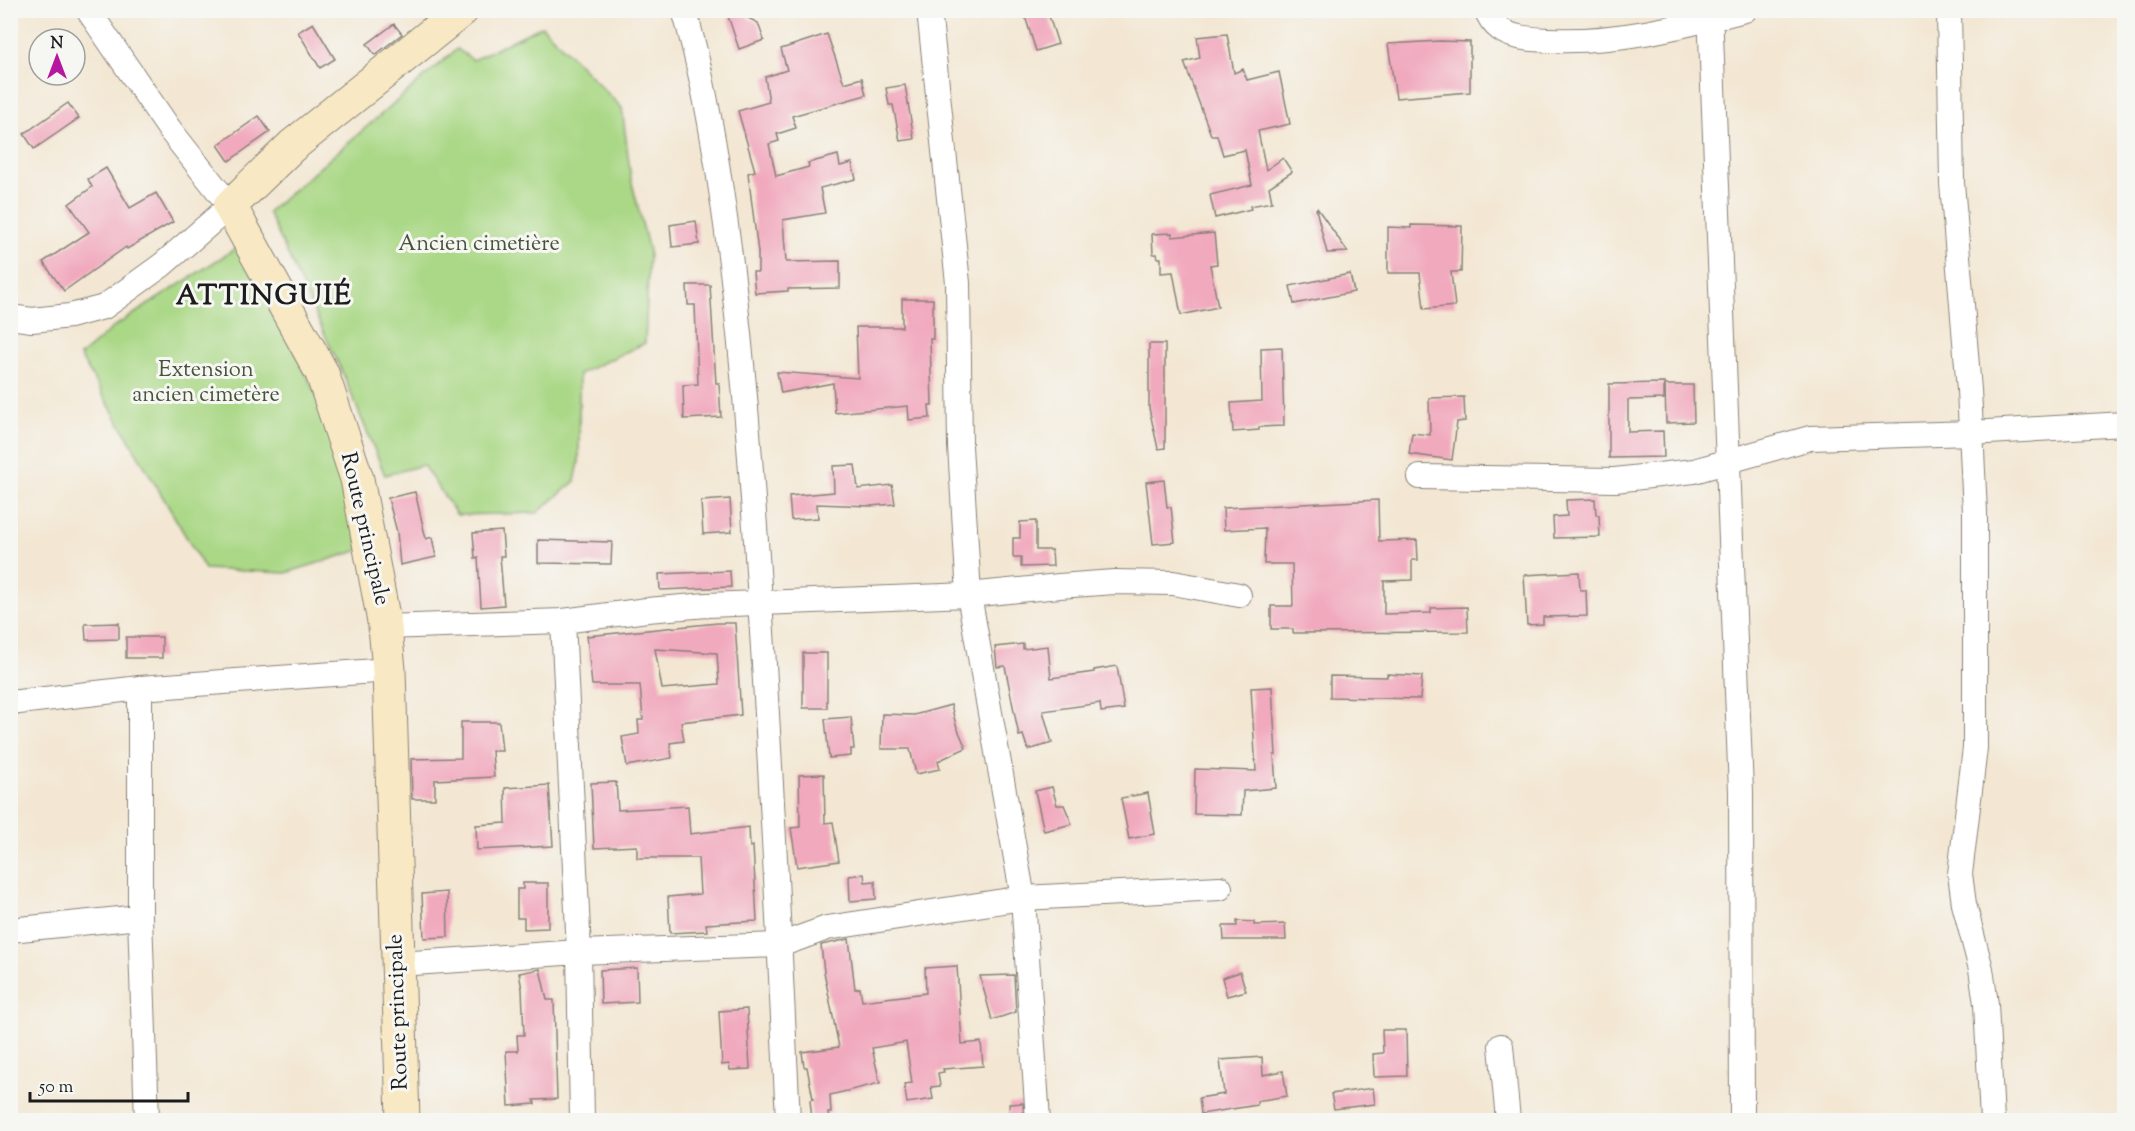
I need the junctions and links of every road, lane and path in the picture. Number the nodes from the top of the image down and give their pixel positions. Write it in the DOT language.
graph roads {
  1 [pos="88,10"];
  2 [pos="462,10"];
  3 [pos="684,10"];
  4 [pos="929,10"];
  5 [pos="1486,10"];
  6 [pos="1745,10"];
  7 [pos="1949,10"];
  8 [pos="1710,15"];
  9 [pos="230,206"];
  10 [pos="10,317"];
  11 [pos="2124,424"];
  12 [pos="1971,433"];
  13 [pos="1727,462"];
  14 [pos="1420,477"];
  15 [pos="1239,595"];
  16 [pos="969,596"];
  17 [pos="761,604"];
  18 [pos="563,621"];
  19 [pos="385,627"];
  20 [pos="389,670"];
  21 [pos="140,688"];
  22 [pos="10,703"];
  23 [pos="1220,888"];
  24 [pos="1023,898"];
  25 [pos="140,917"];
  26 [pos="10,930"];
  27 [pos="780,945"];
  28 [pos="579,952"];
  29 [pos="398,964"];
  30 [pos="1501,1046"];
  31 [pos="147,1120"];
  32 [pos="403,1120"];
  33 [pos="582,1120"];
  34 [pos="788,1120"];
  35 [pos="1038,1120"];
  36 [pos="1508,1120"];
  37 [pos="1742,1120"];
  38 [pos="1992,1120"];
  1 -- 9 [label="street, Route principale"];
  2 -- 9 [label="street"];
  3 -- 17 [label="street"];
  4 -- 16 [label="street"];
  5 -- 8 [label="street"];
  6 -- 8 [label="street"];
  7 -- 12 [label="street"];
  8 -- 13 [label="street"];
  9 -- 10 [label="street"];
  9 -- 19 [label="street, Route principale"];
  11 -- 12 [label="street"];
  12 -- 13 [label="street"];
  12 -- 38 [label="street"];
  13 -- 14 [label="street"];
  13 -- 37 [label="street"];
  15 -- 16 [label="street"];
  16 -- 17 [label="street"];
  16 -- 24 [label="street"];
  17 -- 18 [label="street"];
  17 -- 27 [label="street"];
  18 -- 19 [label="street"];
  18 -- 28 [label="street"];
  19 -- 20 [label="street, Route principale"];
  20 -- 21 [label="street"];
  20 -- 29 [label="street, Route principale"];
  21 -- 22 [label="street"];
  21 -- 25 [label="street"];
  23 -- 24 [label="street"];
  24 -- 27 [label="street"];
  24 -- 35 [label="street"];
  25 -- 26 [label="street"];
  25 -- 31 [label="street"];
  27 -- 28 [label="street"];
  27 -- 34 [label="street"];
  28 -- 29 [label="street"];
  28 -- 33 [label="street"];
  29 -- 32 [label="street, Route principale"];
  30 -- 36 [label="street"];
}
